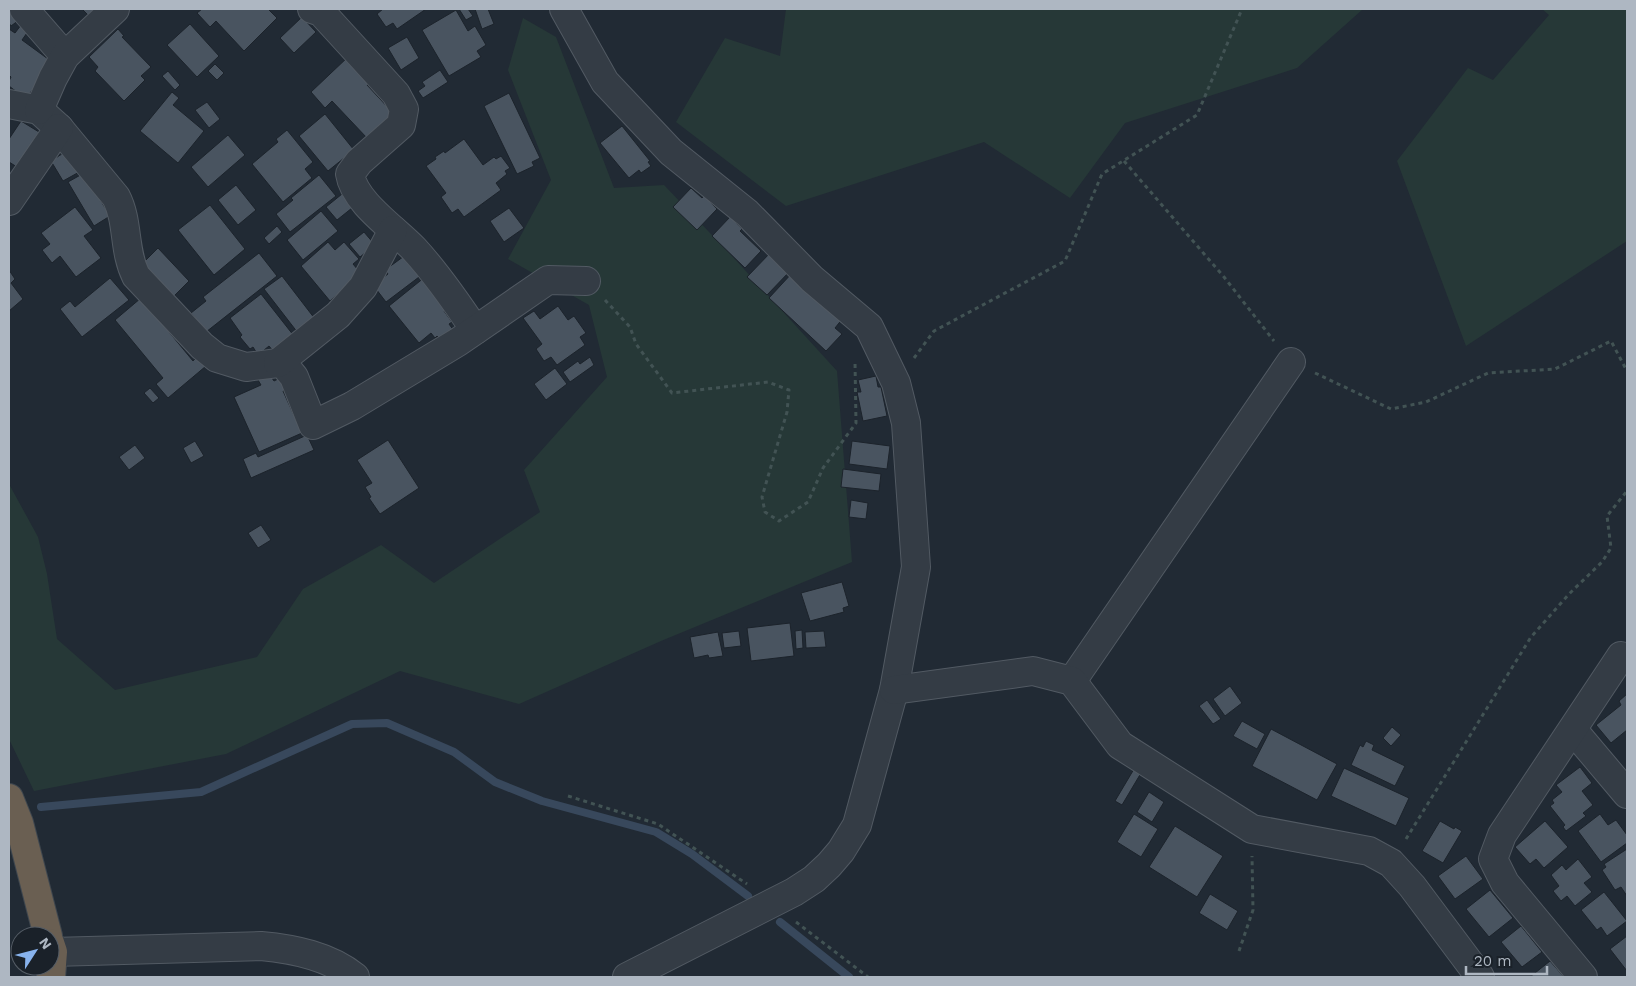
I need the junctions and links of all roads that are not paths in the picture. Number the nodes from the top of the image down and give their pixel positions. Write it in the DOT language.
graph roads {
  1 [pos="24,9"];
  2 [pos="116,9"];
  3 [pos="312,9"];
  4 [pos="564,9"];
  5 [pos="65,56"];
  6 [pos="9,104"];
  7 [pos="39,110"];
  8 [pos="59,128"];
  9 [pos="9,201"];
  10 [pos="394,230"];
  11 [pos="586,281"];
  12 [pos="475,330"];
  13 [pos="1291,362"];
  14 [pos="278,363"];
  15 [pos="1627,660"];
  16 [pos="1072,681"];
  17 [pos="894,690"];
  18 [pos="1572,730"];
  19 [pos="1627,794"];
  20 [pos="9,798"];
  21 [pos="14,823"];
  22 [pos="44,926"];
  23 [pos="60,952"];
  24 [pos="637,975"];
  25 [pos="355,977"];
  26 [pos="1480,977"];
  27 [pos="1583,977"];
  1 -- 5 [label="street"];
  2 -- 5 [label="street"];
  3 -- 10 [label="street"];
  4 -- 17 [label="street"];
  5 -- 7 [label="street"];
  6 -- 7 [label="street"];
  7 -- 8 [label="street"];
  8 -- 9 [label="street"];
  8 -- 14 [label="street"];
  10 -- 12 [label="street"];
  10 -- 14 [label="street"];
  11 -- 12 [label="street"];
  12 -- 14 [label="street"];
  13 -- 16 [label="street"];
  15 -- 18 [label="street"];
  16 -- 17 [label="street"];
  16 -- 26 [label="street"];
  17 -- 24 [label="street"];
  18 -- 19 [label="street"];
  18 -- 27 [label="street"];
  20 -- 21 [label="highway"];
  21 -- 22 [label="highway"];
  23 -- 25 [label="street"];
}
